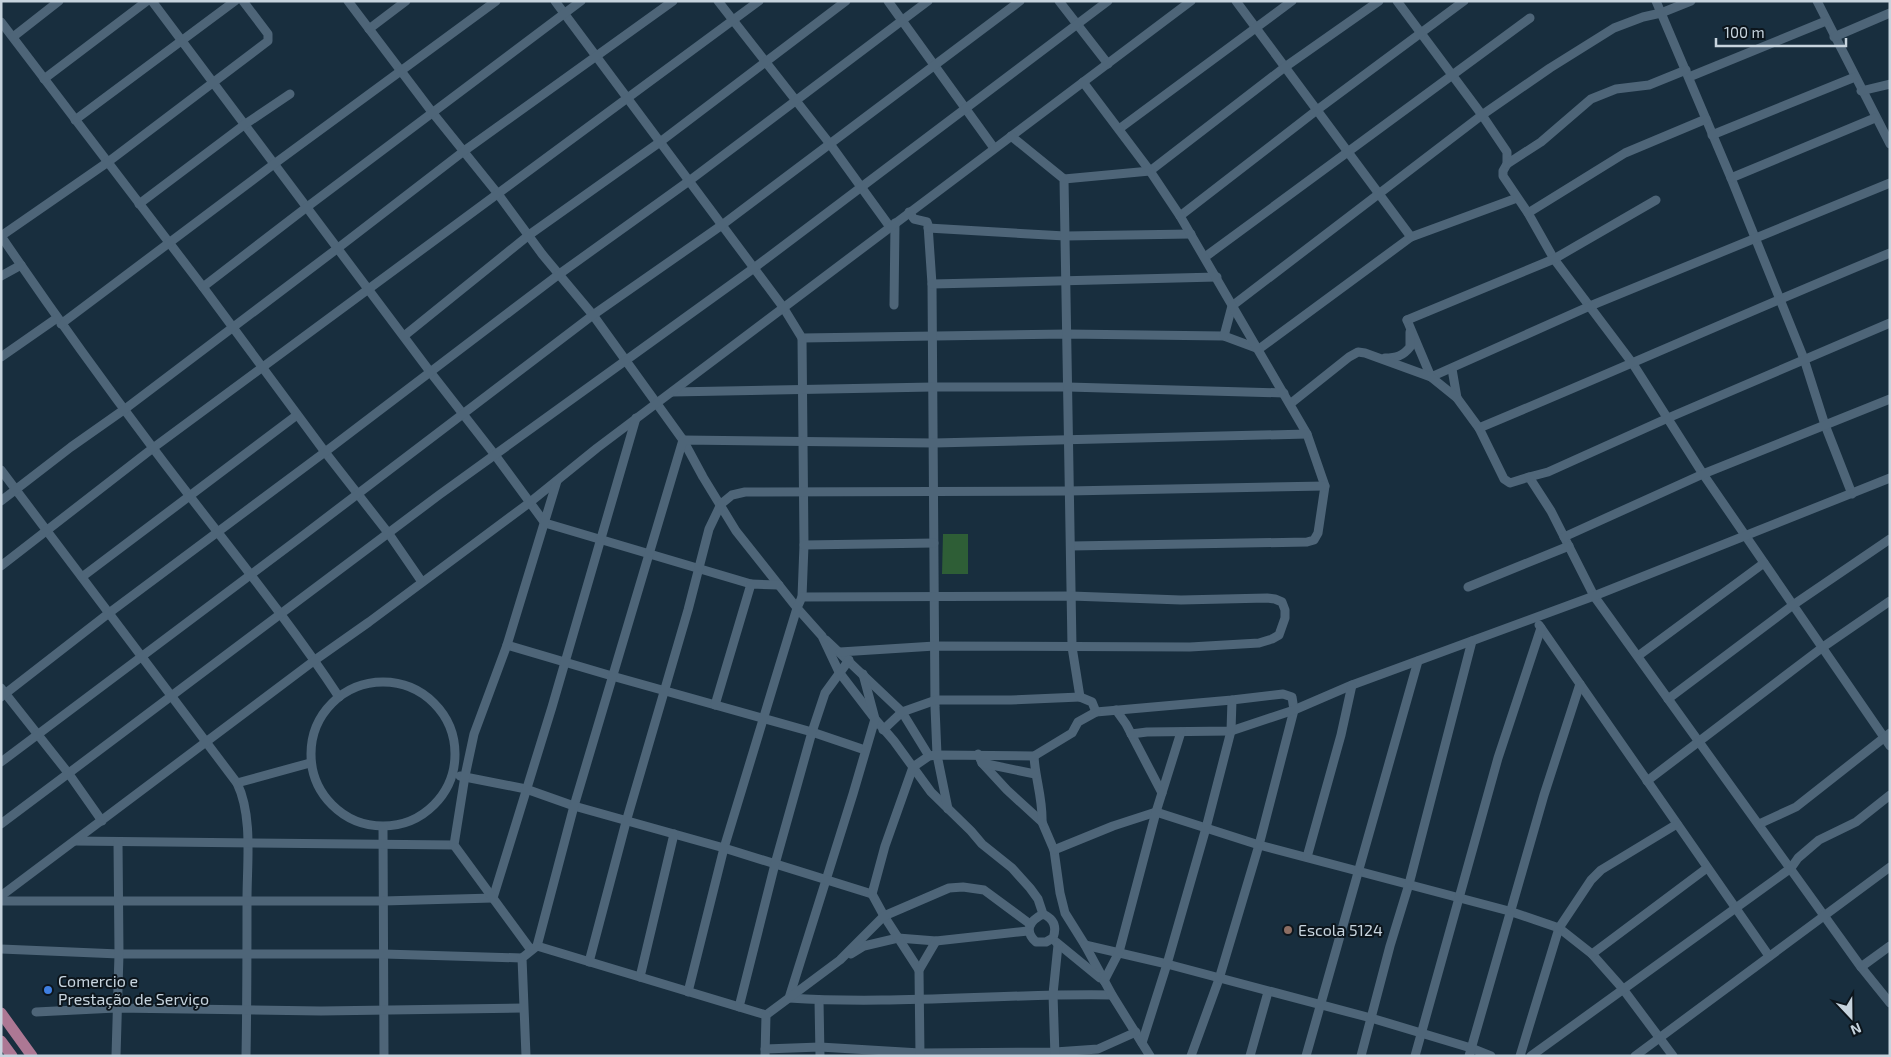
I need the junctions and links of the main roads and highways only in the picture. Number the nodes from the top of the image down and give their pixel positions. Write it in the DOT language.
graph roads {
  1 [pos="1,1014"];
  2 [pos="1,1041"];
  3 [pos="12,1056"];
  4 [pos="32,1056"];
  1 -- 4 [label="main road"];
  2 -- 3 [label="main road"];
}
